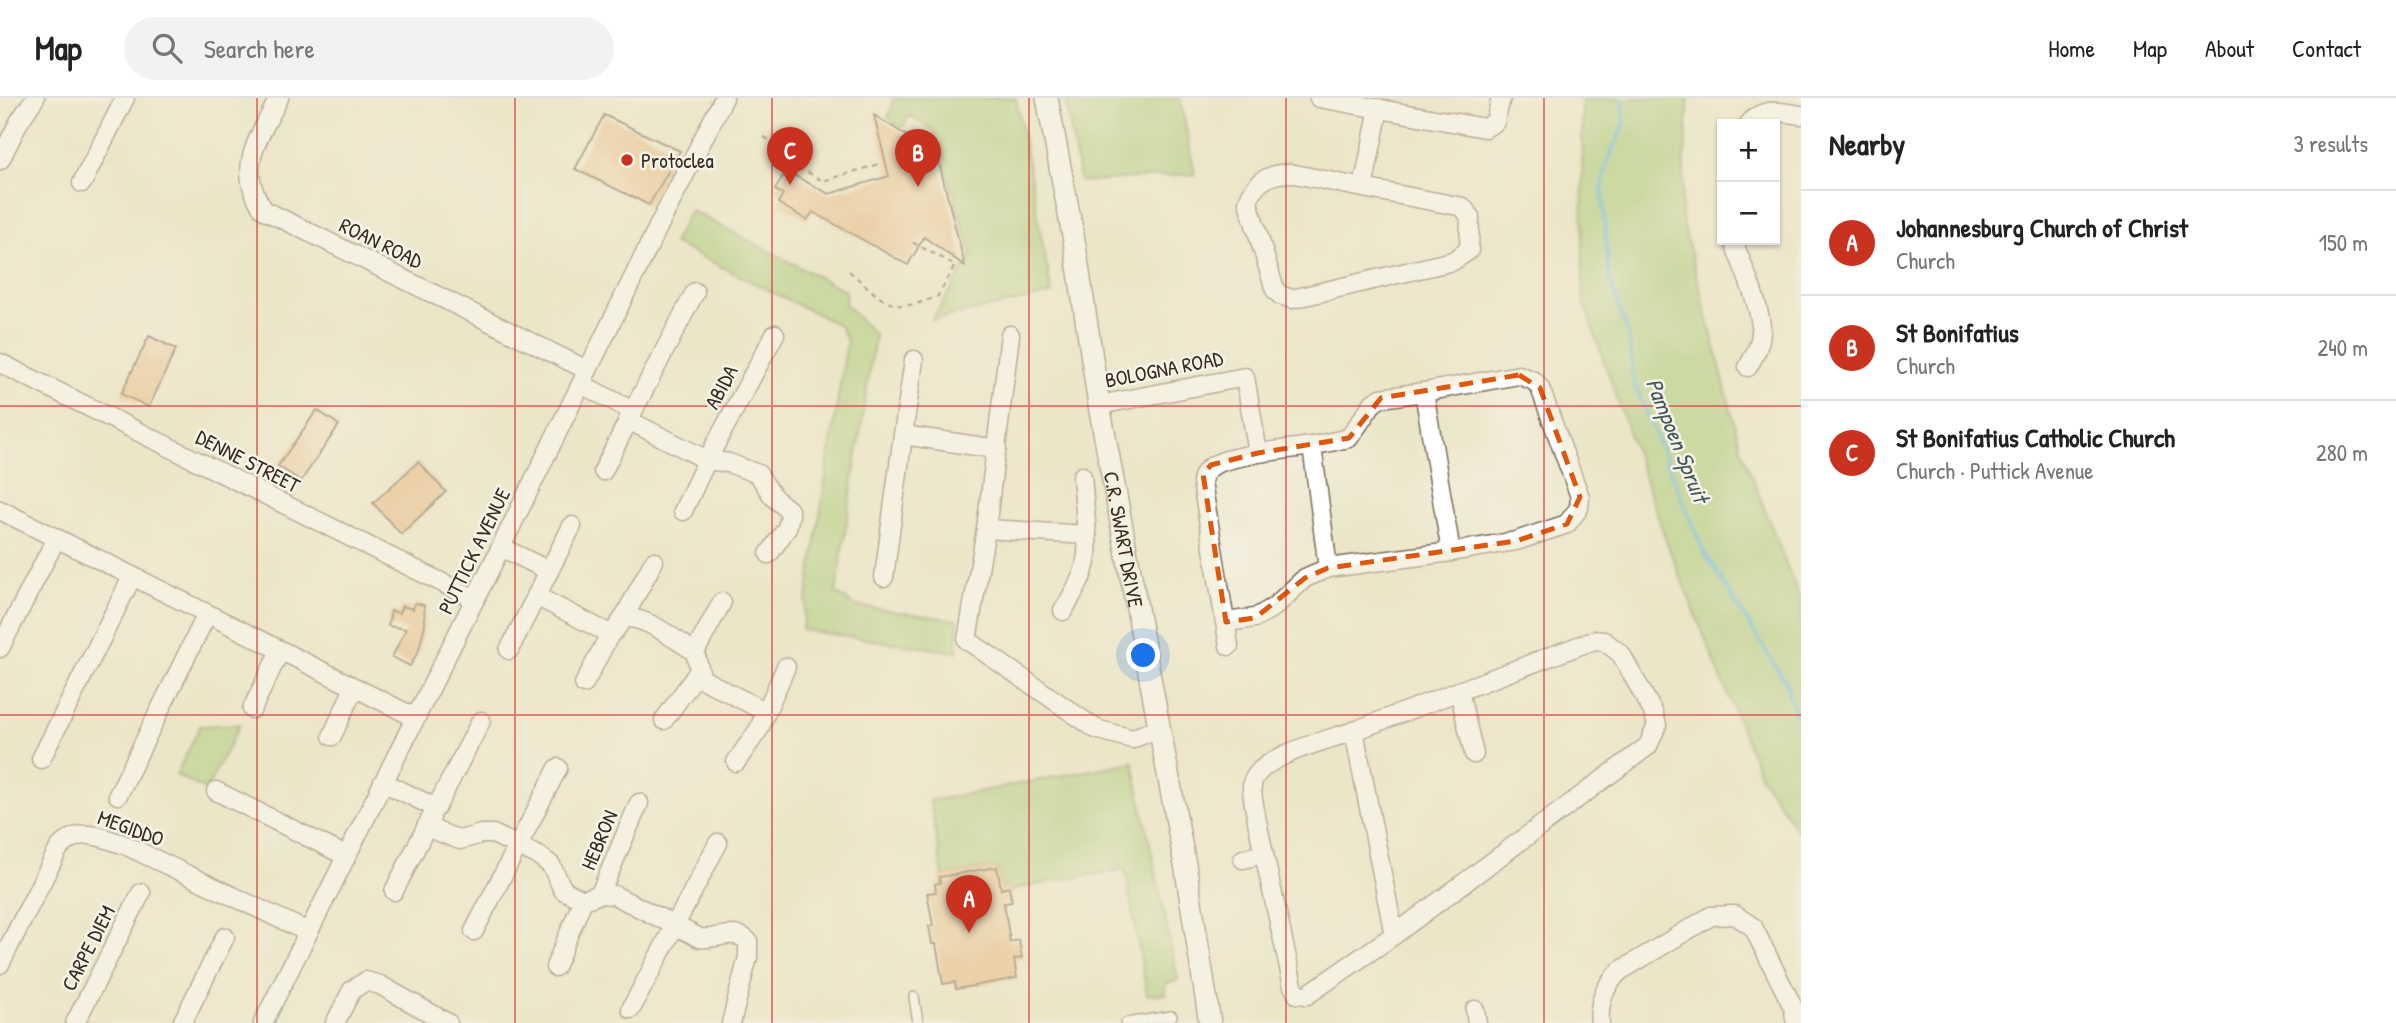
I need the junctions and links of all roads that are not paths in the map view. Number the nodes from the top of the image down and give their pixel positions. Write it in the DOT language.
graph roads {
  1 [pos="35,98"];
  2 [pos="279,98"];
  3 [pos="724,98"];
  4 [pos="1047,98"];
  5 [pos="1319,98"];
  6 [pos="1501,98"];
  7 [pos="123,99"];
  8 [pos="1380,108"];
  9 [pos="1801,115"];
  10 [pos="1754,119"];
  11 [pos="0,160"];
  12 [pos="82,183"];
  13 [pos="1363,188"];
  14 [pos="1734,245"];
  15 [pos="695,292"];
  16 [pos="775,334"];
  17 [pos="1010,335"];
  18 [pos="914,360"];
  19 [pos="0,363"];
  20 [pos="1748,367"];
  21 [pos="584,377"];
  22 [pos="1424,392"];
  23 [pos="1099,405"];
  24 [pos="631,416"];
  25 [pos="903,435"];
  26 [pos="1312,446"];
  27 [pos="997,449"];
  28 [pos="1258,453"];
  29 [pos="707,460"];
  30 [pos="603,471"];
  31 [pos="1082,476"];
  32 [pos="0,510"];
  33 [pos="683,511"];
  34 [pos="572,526"];
  35 [pos="986,529"];
  36 [pos="1087,536"];
  37 [pos="56,538"];
  38 [pos="502,547"];
  39 [pos="1451,552"];
  40 [pos="769,554"];
  41 [pos="654,561"];
  42 [pos="1328,568"];
  43 [pos="549,571"];
  44 [pos="132,577"];
  45 [pos="884,577"];
  46 [pos="536,596"];
  47 [pos="475,599"];
  48 [pos="722,602"];
  49 [pos="1063,611"];
  50 [pos="207,614"];
  51 [pos="623,619"];
  52 [pos="1226,622"];
  53 [pos="610,634"];
  54 [pos="1230,646"];
  55 [pos="0,648"];
  56 [pos="509,650"];
  57 [pos="280,651"];
  58 [pos="695,652"];
  59 [pos="786,667"];
  60 [pos="699,671"];
  61 [pos="584,684"];
  62 [pos="354,688"];
  63 [pos="1459,691"];
  64 [pos="252,709"];
  65 [pos="766,712"];
  66 [pos="416,718"];
  67 [pos="664,720"];
  68 [pos="481,721"];
  69 [pos="1158,728"];
  70 [pos="1354,731"];
  71 [pos="332,736"];
  72 [pos="1474,754"];
  73 [pos="41,759"];
  74 [pos="736,762"];
  75 [pos="558,768"];
  76 [pos="383,782"];
  77 [pos="216,791"];
  78 [pos="118,795"];
  79 [pos="639,803"];
  80 [pos="436,808"];
  81 [pos="426,827"];
  82 [pos="718,843"];
  83 [pos="517,846"];
  84 [pos="1264,855"];
  85 [pos="346,856"];
  86 [pos="1243,859"];
  87 [pos="394,891"];
  88 [pos="141,893"];
  89 [pos="600,894"];
  90 [pos="583,901"];
  91 [pos="676,926"];
  92 [pos="474,931"];
  93 [pos="308,932"];
  94 [pos="1394,934"];
  95 [pos="225,937"];
  96 [pos="0,964"];
  97 [pos="555,967"];
  98 [pos="914,997"];
  99 [pos="631,1009"];
  100 [pos="1172,1016"];
  101 [pos="449,1022"];
  102 [pos="75,1023"];
  103 [pos="182,1023"];
  104 [pos="263,1023"];
  105 [pos="335,1023"];
  106 [pos="731,1023"];
  107 [pos="918,1023"];
  108 [pos="1126,1023"];
  109 [pos="1210,1023"];
  110 [pos="1600,1023"];
  111 [pos="1796,1023"];
  1 -- 11 [label="street"];
  2 -- 21 [label="street, ROAN ROAD"];
  3 -- 21 [label="street, PUTTICK AVENUE"];
  4 -- 23 [label="street, C.R. SWART DRIVE"];
  5 -- 8 [label="street"];
  6 -- 8 [label="street"];
  7 -- 12 [label="street"];
  8 -- 13 [label="street"];
  9 -- 10 [label="street"];
  13 -- 13 [label="street"];
  14 -- 20 [label="street"];
  15 -- 24 [label="street"];
  16 -- 29 [label="street, ABIDA"];
  17 -- 27 [label="street"];
  18 -- 25 [label="street"];
  19 -- 47 [label="street, DENNE STREET"];
  21 -- 24 [label="street"];
  21 -- 38 [label="street, PUTTICK AVENUE"];
  22 -- 26 [label="street"];
  22 -- 39 [label="street"];
  22 -- 39 [label="street"];
  23 -- 28 [label="street, BOLOGNA ROAD"];
  23 -- 69 [label="street, C.R. SWART DRIVE"];
  24 -- 29 [label="street"];
  24 -- 30 [label="street"];
  25 -- 27 [label="street"];
  25 -- 45 [label="street"];
  26 -- 28 [label="street"];
  26 -- 42 [label="street"];
  27 -- 35 [label="street"];
  28 -- 52 [label="street"];
  29 -- 33 [label="street, ABIDA"];
  29 -- 40 [label="street"];
  31 -- 36 [label="street"];
  32 -- 37 [label="street"];
  34 -- 43 [label="street"];
  35 -- 36 [label="street"];
  35 -- 69 [label="street"];
  36 -- 49 [label="street"];
  37 -- 44 [label="street"];
  37 -- 55 [label="street"];
  38 -- 43 [label="street"];
  38 -- 47 [label="street, PUTTICK AVENUE"];
  39 -- 42 [label="street"];
  41 -- 51 [label="street"];
  42 -- 52 [label="street"];
  43 -- 46 [label="street"];
  44 -- 50 [label="street"];
  44 -- 73 [label="street"];
  46 -- 53 [label="street"];
  46 -- 56 [label="street"];
  47 -- 66 [label="street, PUTTICK AVENUE"];
  48 -- 58 [label="street"];
  50 -- 57 [label="street"];
  50 -- 78 [label="street"];
  51 -- 53 [label="street"];
  51 -- 58 [label="street"];
  52 -- 54 [label="street"];
  53 -- 61 [label="street"];
  57 -- 62 [label="street"];
  57 -- 64 [label="street"];
  58 -- 60 [label="street"];
  59 -- 65 [label="street"];
  60 -- 65 [label="street"];
  60 -- 67 [label="street"];
  62 -- 66 [label="street"];
  62 -- 71 [label="street"];
  63 -- 70 [label="street"];
  63 -- 72 [label="street"];
  63 -- 94 [label="street"];
  65 -- 74 [label="street"];
  66 -- 76 [label="street, PUTTICK AVENUE"];
  68 -- 80 [label="street"];
  69 -- 109 [label="street, C.R. SWART DRIVE"];
  70 -- 84 [label="street"];
  70 -- 94 [label="street"];
  75 -- 83 [label="street"];
  76 -- 80 [label="street"];
  76 -- 85 [label="street, PUTTICK AVENUE"];
  77 -- 85 [label="street"];
  79 -- 89 [label="street, HEBRON"];
  80 -- 81 [label="street"];
  81 -- 83 [label="street, HEBRON"];
  81 -- 87 [label="street"];
  82 -- 91 [label="street"];
  83 -- 90 [label="street, HEBRON"];
  83 -- 92 [label="street"];
  84 -- 86 [label="street"];
  84 -- 94 [label="street"];
  85 -- 93 [label="street, PUTTICK AVENUE"];
  88 -- 102 [label="street, CARPE DIEM"];
  89 -- 90 [label="street, HEBRON"];
  89 -- 91 [label="street, HEBRON"];
  90 -- 97 [label="street, HEBRON"];
  91 -- 99 [label="street"];
  91 -- 106 [label="street, HEBRON"];
  93 -- 96 [label="street, MEGIDDO"];
  93 -- 104 [label="street, PUTTICK AVENUE"];
  95 -- 103 [label="street"];
  98 -- 107 [label="lane"];
  100 -- 108 [label="lane"];
  101 -- 105 [label="street"];
  110 -- 111 [label="street"];
}
